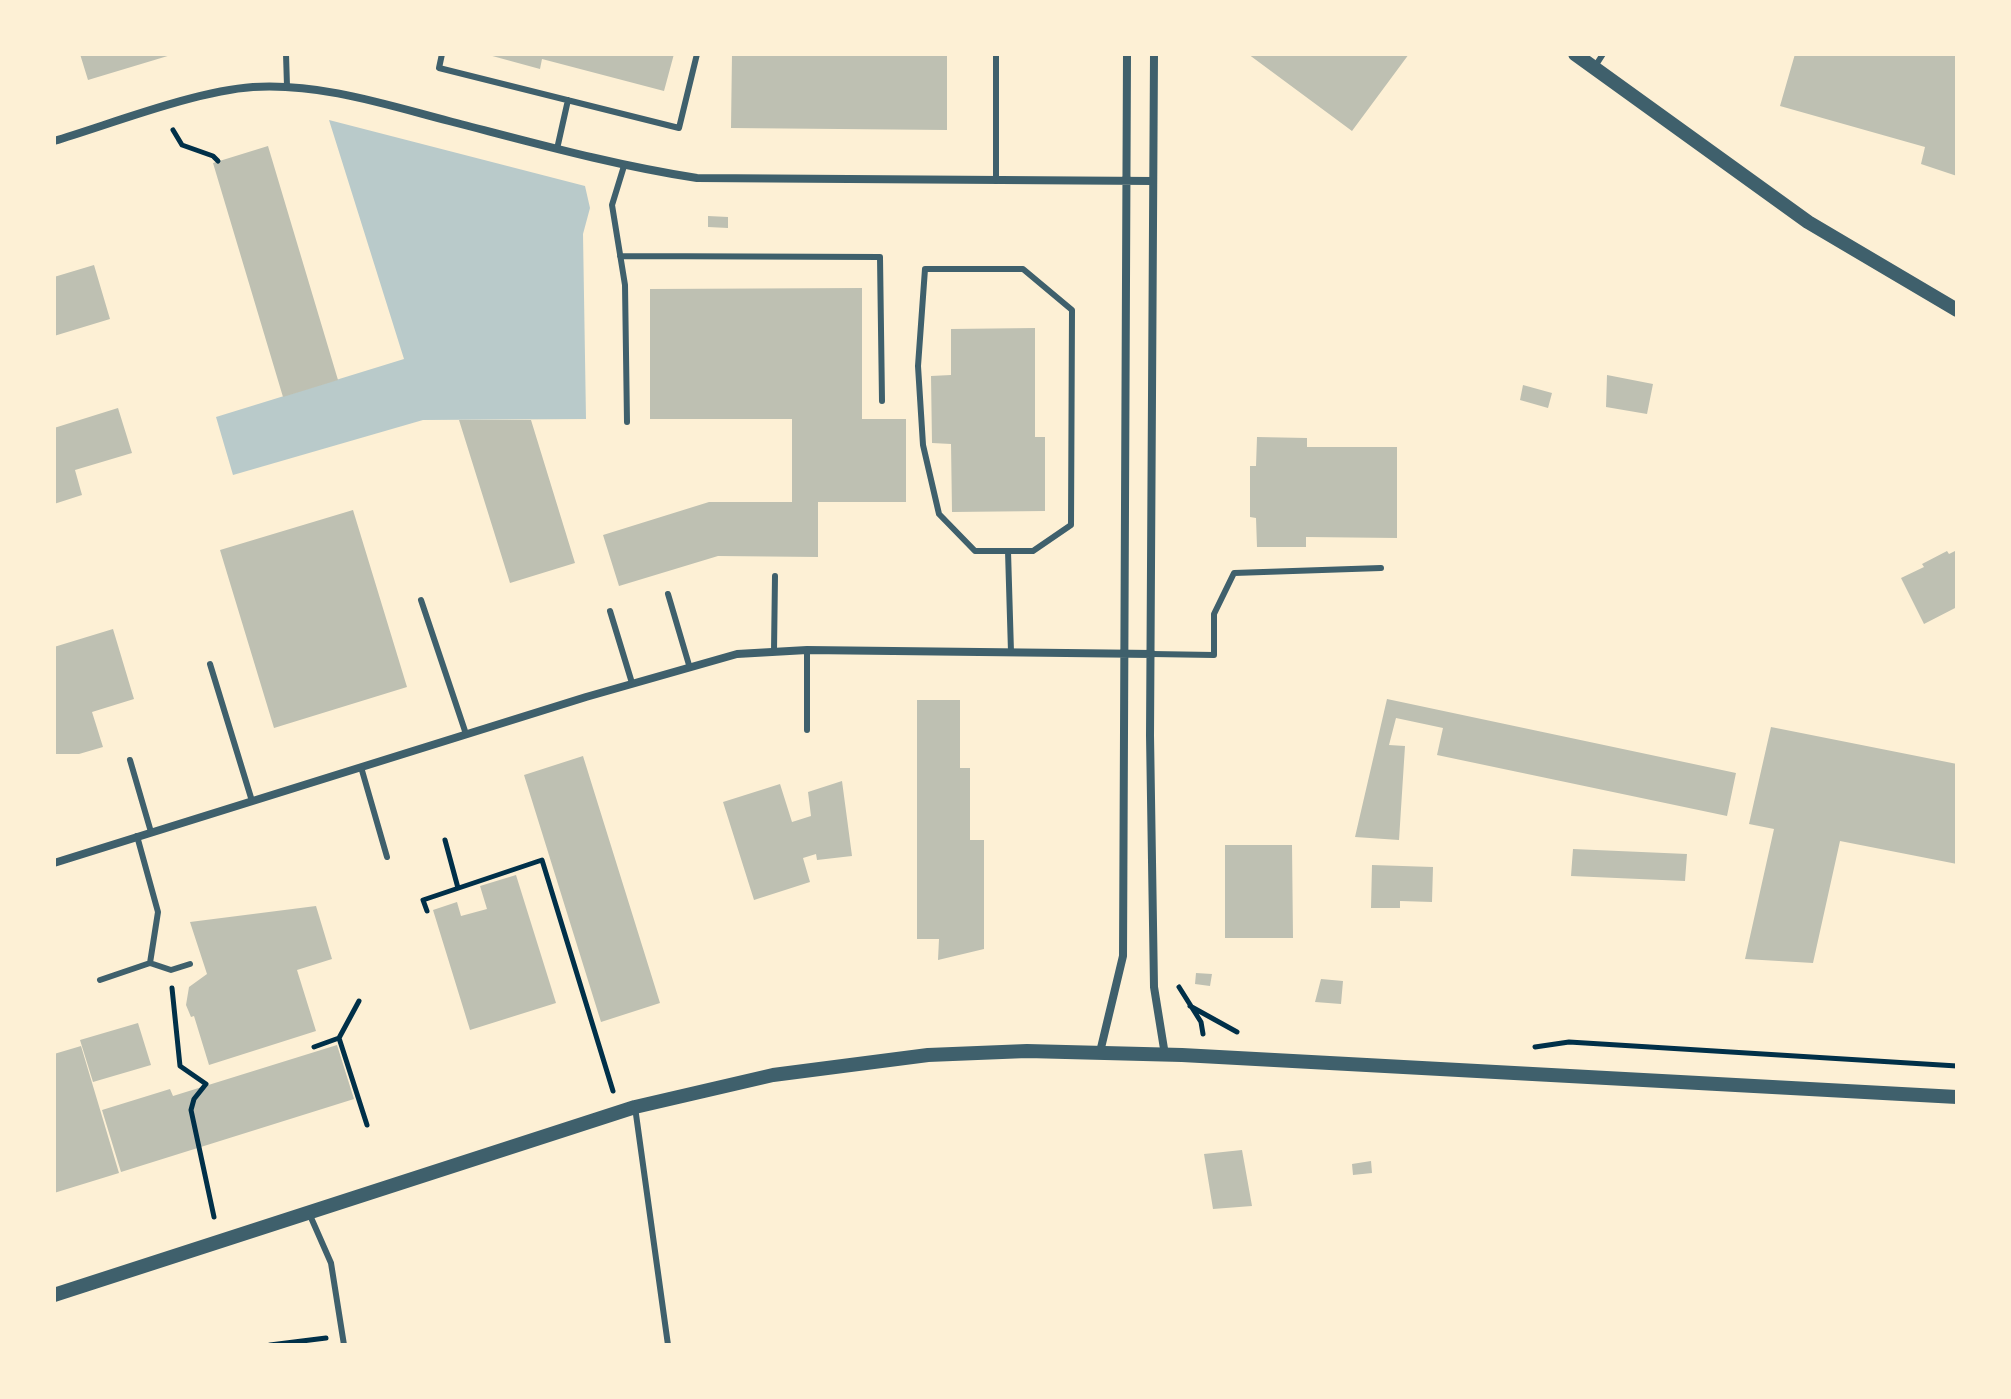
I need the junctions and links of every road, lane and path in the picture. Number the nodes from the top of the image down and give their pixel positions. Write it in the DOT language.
graph roads {
  1 [pos="286,54"];
  2 [pos="442,54"];
  3 [pos="697,54"];
  4 [pos="996,54"];
  5 [pos="1127,54"];
  6 [pos="1154,54"];
  7 [pos="1575,54"];
  8 [pos="1603,54"];
  9 [pos="1594,68"];
  10 [pos="287,86"];
  11 [pos="568,100"];
  12 [pos="173,130"];
  13 [pos="54,141"];
  14 [pos="557,149"];
  15 [pos="218,161"];
  16 [pos="624,166"];
  17 [pos="1126,180"];
  18 [pos="996,181"];
  19 [pos="1153,181"];
  20 [pos="620,256"];
  21 [pos="1957,310"];
  22 [pos="882,401"];
  23 [pos="627,422"];
  24 [pos="1008,551"];
  25 [pos="1381,568"];
  26 [pos="775,576"];
  27 [pos="668,594"];
  28 [pos="421,600"];
  29 [pos="610,611"];
  30 [pos="807,650"];
  31 [pos="774,651"];
  32 [pos="1011,652"];
  33 [pos="1125,654"];
  34 [pos="1152,654"];
  35 [pos="210,664"];
  36 [pos="689,665"];
  37 [pos="632,683"];
  38 [pos="807,730"];
  39 [pos="466,734"];
  40 [pos="130,760"];
  41 [pos="361,767"];
  42 [pos="252,801"];
  43 [pos="151,832"];
  44 [pos="137,836"];
  45 [pos="445,840"];
  46 [pos="387,857"];
  47 [pos="54,863"];
  48 [pos="458,888"];
  49 [pos="427,911"];
  50 [pos="150,963"];
  51 [pos="190,964"];
  52 [pos="171,970"];
  53 [pos="1177,979"];
  54 [pos="100,980"];
  55 [pos="359,1001"];
  56 [pos="1189,1006"];
  57 [pos="339,1038"];
  58 [pos="314,1047"];
  59 [pos="1530,1048"];
  60 [pos="1100,1052"];
  61 [pos="1165,1055"];
  62 [pos="1957,1066"];
  63 [pos="614,1092"];
  64 [pos="1957,1097"];
  65 [pos="635,1107"];
  66 [pos="367,1125"];
  67 [pos="309,1213"];
  68 [pos="215,1218"];
  69 [pos="54,1295"];
  70 [pos="329,1338"];
  71 [pos="270,1345"];
  72 [pos="344,1345"];
  73 [pos="668,1345"];
  1 -- 10 [label="lane"];
  2 -- 11 [label="lane"];
  3 -- 11 [label="lane"];
  4 -- 18 [label="lane"];
  5 -- 17 [label="street"];
  6 -- 19 [label="street"];
  7 -- 9 [label="street"];
  8 -- 9 [label="lane"];
  9 -- 21 [label="street"];
  10 -- 13 [label="street"];
  10 -- 14 [label="street"];
  11 -- 14 [label="lane"];
  12 -- 15 [label="path"];
  14 -- 16 [label="street"];
  16 -- 18 [label="street"];
  16 -- 20 [label="lane"];
  17 -- 18 [label="street"];
  17 -- 19 [label="street"];
  17 -- 33 [label="street"];
  19 -- 34 [label="street"];
  20 -- 22 [label="lane"];
  20 -- 23 [label="lane"];
  24 -- 24 [label="lane"];
  24 -- 32 [label="lane"];
  25 -- 34 [label="lane"];
  26 -- 31 [label="lane"];
  27 -- 36 [label="lane"];
  28 -- 39 [label="lane"];
  29 -- 37 [label="lane"];
  30 -- 31 [label="street"];
  30 -- 32 [label="street"];
  30 -- 38 [label="lane"];
  31 -- 36 [label="street"];
  32 -- 33 [label="street"];
  33 -- 34 [label="street"];
  33 -- 60 [label="street"];
  34 -- 61 [label="street"];
  35 -- 42 [label="lane"];
  36 -- 37 [label="street"];
  37 -- 39 [label="street"];
  39 -- 41 [label="street"];
  40 -- 43 [label="lane"];
  41 -- 42 [label="street"];
  41 -- 46 [label="lane"];
  42 -- 43 [label="street"];
  43 -- 44 [label="street"];
  44 -- 47 [label="street"];
  44 -- 50 [label="lane"];
  45 -- 48 [label="path"];
  48 -- 49 [label="path"];
  48 -- 63 [label="path"];
  50 -- 52 [label="lane"];
  50 -- 54 [label="lane"];
  51 -- 52 [label="lane"];
  52 -- 68 [label="path"];
  53 -- 56 [label="path"];
  55 -- 57 [label="path"];
  57 -- 58 [label="path"];
  57 -- 66 [label="path"];
  59 -- 62 [label="path"];
  60 -- 61 [label="street"];
  60 -- 65 [label="street"];
  61 -- 64 [label="street"];
  65 -- 67 [label="street"];
  65 -- 73 [label="lane"];
  67 -- 69 [label="street"];
  67 -- 72 [label="lane"];
  70 -- 71 [label="path"];
}
